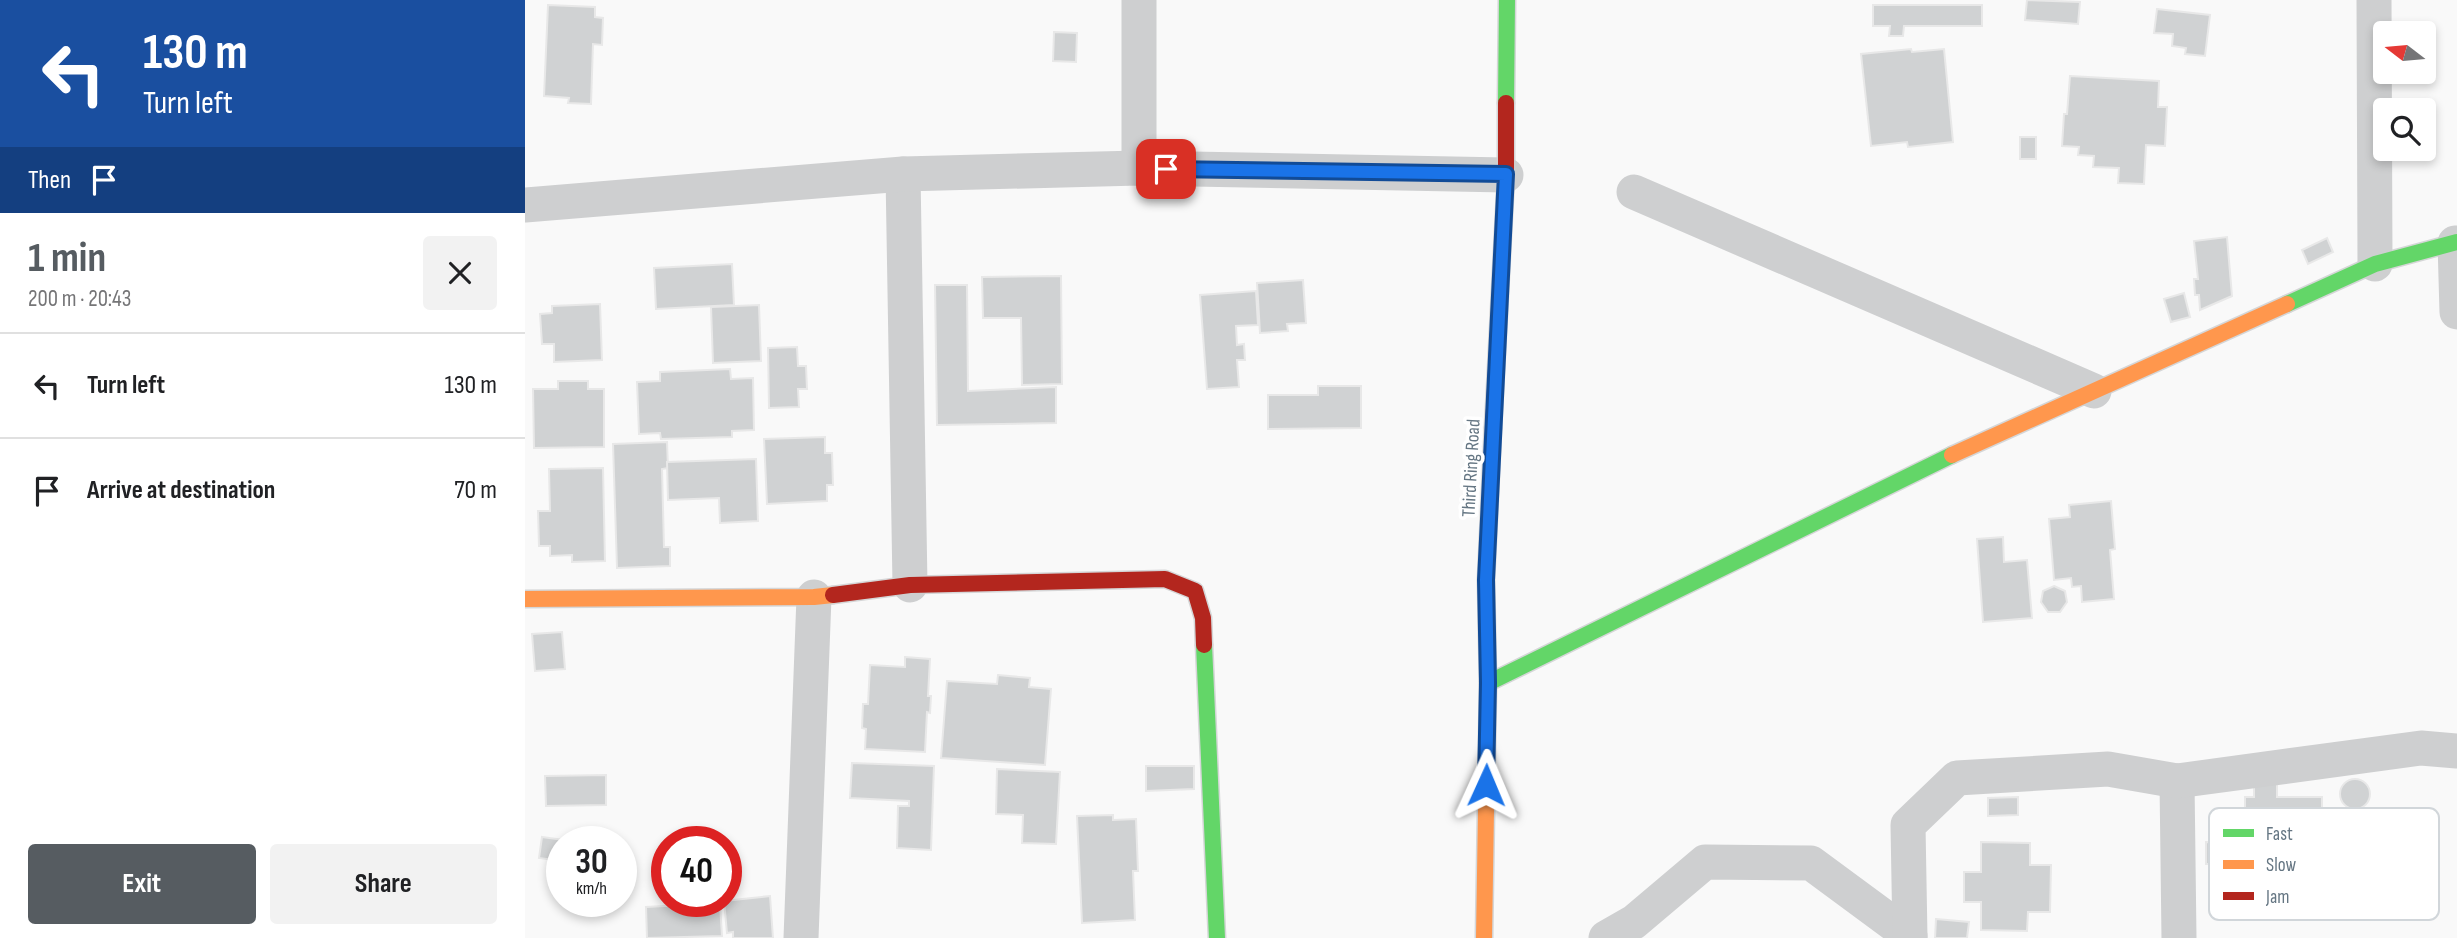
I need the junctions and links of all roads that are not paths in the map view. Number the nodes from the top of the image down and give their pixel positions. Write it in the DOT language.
graph roads {
  1 [pos="1139,0"];
  2 [pos="1507,0"];
  3 [pos="2374,0"];
  4 [pos="1139,168"];
  5 [pos="903,174"];
  6 [pos="1506,174"];
  7 [pos="1634,192"];
  8 [pos="525,205"];
  9 [pos="2456,243"];
  10 [pos="2375,264"];
  11 [pos="2457,312"];
  12 [pos="2094,391"];
  13 [pos="909,585"];
  14 [pos="814,597"];
  15 [pos="525,598"];
  16 [pos="1488,683"];
  17 [pos="2457,751"];
  18 [pos="2177,781"];
  19 [pos="1910,937"];
  20 [pos="801,938"];
  21 [pos="1217,938"];
  22 [pos="1484,938"];
  23 [pos="1606,938"];
  24 [pos="2179,938"];
  1 -- 4 [label="street"];
  2 -- 6 [label="street, Third Ring Road"];
  3 -- 10 [label="street"];
  4 -- 5 [label="street"];
  4 -- 6 [label="street"];
  5 -- 8 [label="street"];
  5 -- 13 [label="street"];
  6 -- 16 [label="street, Third Ring Road"];
  7 -- 12 [label="street"];
  9 -- 10 [label="street"];
  9 -- 11 [label="street"];
  10 -- 12 [label="street"];
  12 -- 16 [label="street"];
  13 -- 14 [label="street"];
  13 -- 21 [label="street"];
  14 -- 15 [label="street"];
  14 -- 20 [label="street"];
  16 -- 22 [label="street, Third Ring Road"];
  17 -- 18 [label="street"];
  18 -- 19 [label="street"];
  18 -- 24 [label="street"];
  19 -- 23 [label="street"];
}
